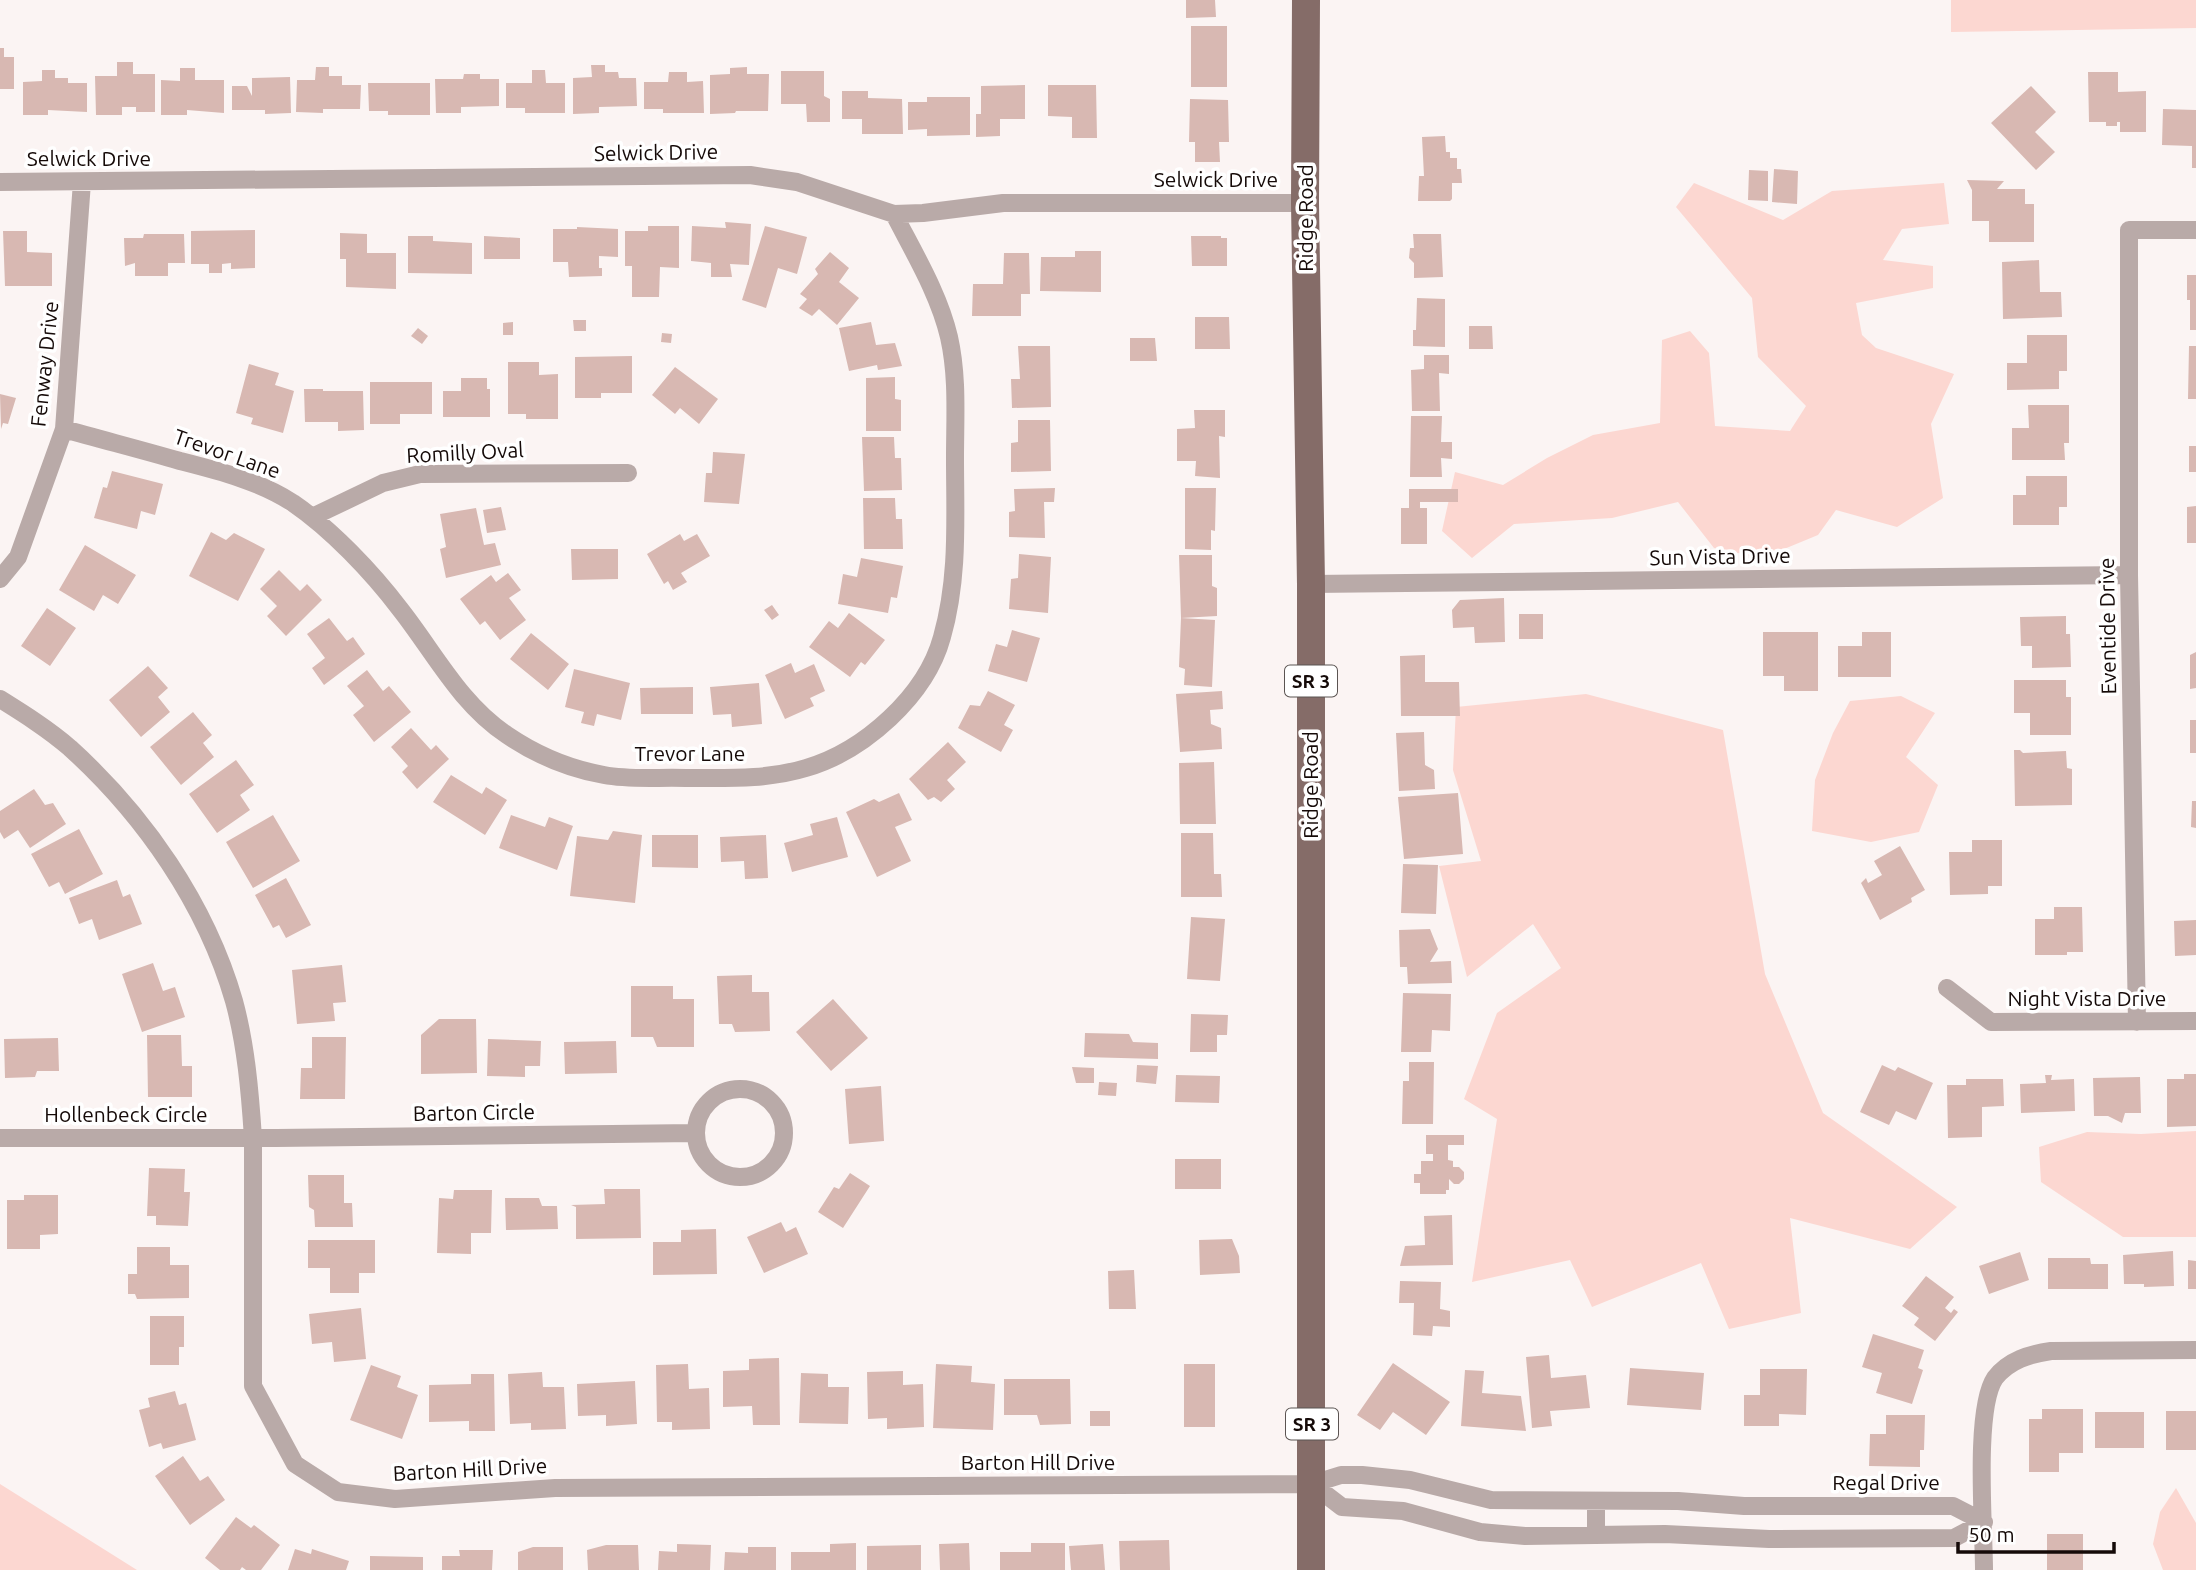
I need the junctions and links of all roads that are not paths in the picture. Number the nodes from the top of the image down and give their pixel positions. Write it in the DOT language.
graph roads {
  1 [pos="1306,0"];
  2 [pos="0,182"];
  3 [pos="82,182"];
  4 [pos="1305,203"];
  5 [pos="894,214"];
  6 [pos="2196,230"];
  7 [pos="64,429"];
  8 [pos="628,473"];
  9 [pos="312,517"];
  10 [pos="2129,575"];
  11 [pos="0,579"];
  12 [pos="1311,584"];
  13 [pos="0,699"];
  14 [pos="1947,988"];
  15 [pos="2196,1021"];
  16 [pos="2137,1022"];
  17 [pos="695,1133"];
  18 [pos="0,1138"];
  19 [pos="253,1138"];
  20 [pos="2196,1350"];
  21 [pos="1312,1484"];
  22 [pos="1595,1502"];
  23 [pos="1984,1522"];
  24 [pos="1596,1535"];
  25 [pos="1311,1570"];
  26 [pos="1984,1570"];
  1 -- 4 [label="main road, Ridge Road / SR 3"];
  2 -- 3 [label="street, Selwick Drive"];
  3 -- 5 [label="street, Selwick Drive"];
  3 -- 7 [label="street, Fenway Drive"];
  4 -- 5 [label="street, Selwick Drive"];
  4 -- 12 [label="main road, Ridge Road / SR 3"];
  5 -- 9 [label="street, Trevor Lane"];
  6 -- 10 [label="street, Eventide Drive"];
  7 -- 9 [label="street, Trevor Lane"];
  7 -- 11 [label="street, Fenway Drive"];
  8 -- 9 [label="street, Romilly Oval"];
  10 -- 12 [label="street, Sun Vista Drive"];
  10 -- 16 [label="street, Eventide Drive"];
  12 -- 21 [label="main road, Ridge Road / SR 3"];
  13 -- 19 [label="street, Barton Hill Drive"];
  14 -- 16 [label="street, Night Vista Drive"];
  15 -- 16 [label="street, Night Vista Drive"];
  17 -- 17 [label="street"];
  17 -- 19 [label="street, Barton Circle"];
  18 -- 19 [label="street, Hollenbeck Circle"];
  19 -- 21 [label="street, Barton Hill Drive"];
  20 -- 23 [label="street"];
  21 -- 22 [label="street, Regal Drive"];
  21 -- 24 [label="street"];
  21 -- 25 [label="main road, Ridge Road / SR 3"];
  22 -- 23 [label="street, Regal Drive"];
  22 -- 24 [label="street"];
  23 -- 24 [label="street"];
  23 -- 26 [label="street"];
}
